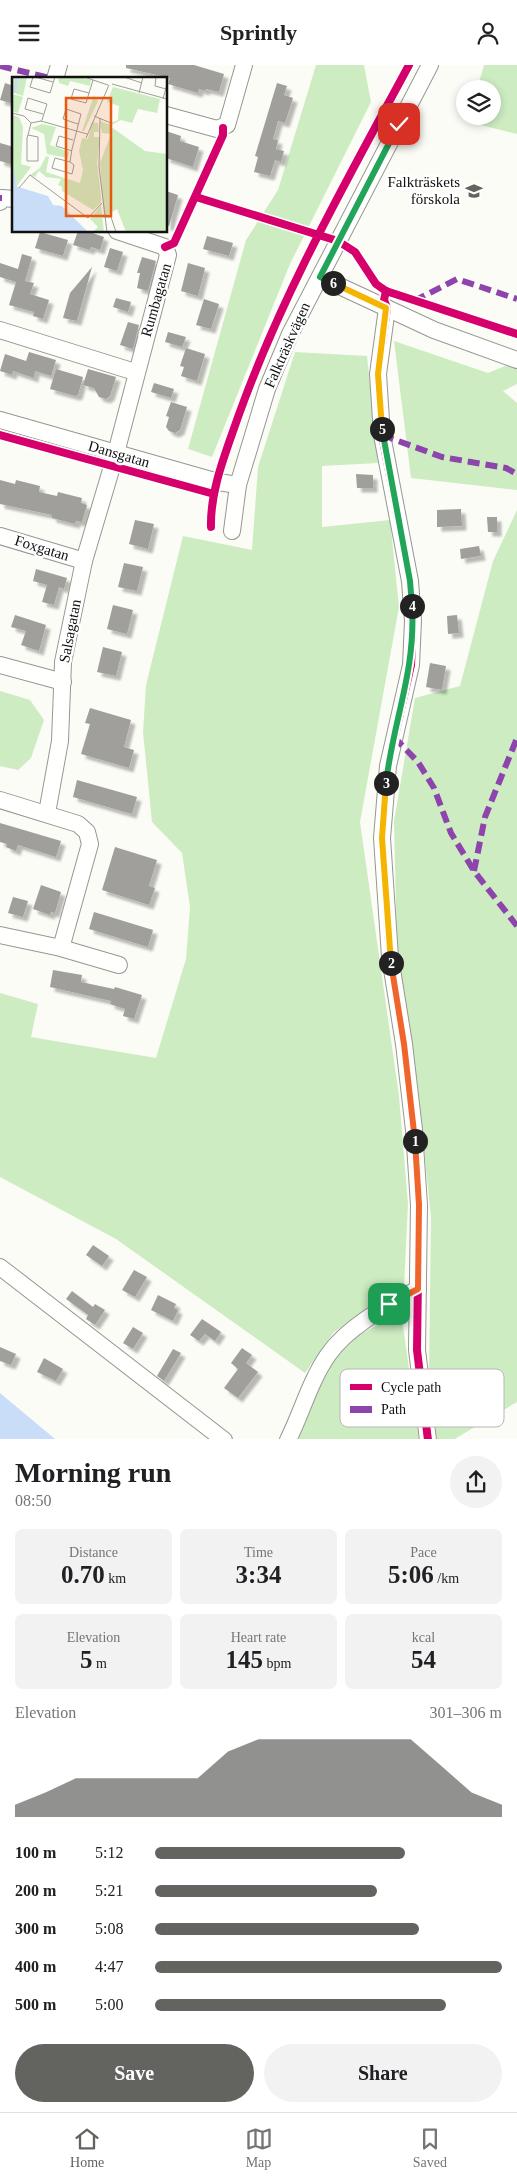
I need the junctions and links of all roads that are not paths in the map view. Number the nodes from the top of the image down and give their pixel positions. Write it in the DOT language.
graph roads {
  1 [pos="244,65"];
  2 [pos="430,65"];
  3 [pos="168,116"];
  4 [pos="12,199"];
  5 [pos="0,202"];
  6 [pos="123,233"];
  7 [pos="320,277"];
  8 [pos="386,308"];
  9 [pos="0,330"];
  10 [pos="517,360"];
  11 [pos="135,372"];
  12 [pos="0,420"];
  13 [pos="116,453"];
  14 [pos="238,485"];
  15 [pos="232,531"];
  16 [pos="0,536"];
  17 [pos="84,561"];
  18 [pos="0,665"];
  19 [pos="63,682"];
  20 [pos="0,800"];
  21 [pos="47,813"];
  22 [pos="0,935"];
  23 [pos="61,948"];
  24 [pos="119,965"];
  25 [pos="0,1267"];
  26 [pos="418,1289"];
  27 [pos="419,1369"];
  28 [pos="224,1439"];
  29 [pos="288,1439"];
  1 -- 3 [label="street"];
  2 -- 7 [label="street, Falkträskvägen"];
  4 -- 5 [label="street"];
  6 -- 11 [label="street, Rumbagatan"];
  7 -- 8 [label="street"];
  7 -- 14 [label="street, Falkträskvägen"];
  8 -- 10 [label="street"];
  8 -- 26 [label="street"];
  9 -- 11 [label="street"];
  11 -- 13 [label="street, Rumbagatan"];
  12 -- 13 [label="street, Dansgatan"];
  13 -- 14 [label="street, Dansgatan"];
  13 -- 17 [label="street, Salsagatan"];
  14 -- 15 [label="street, Falkträskvägen"];
  16 -- 17 [label="street, Foxgatan"];
  17 -- 19 [label="street, Salsagatan"];
  18 -- 19 [label="street"];
  19 -- 21 [label="street, Salsagatan"];
  20 -- 21 [label="street"];
  21 -- 23 [label="street"];
  22 -- 23 [label="street"];
  23 -- 24 [label="street"];
  25 -- 28 [label="street"];
  26 -- 27 [label="street"];
  26 -- 29 [label="street"];
}
